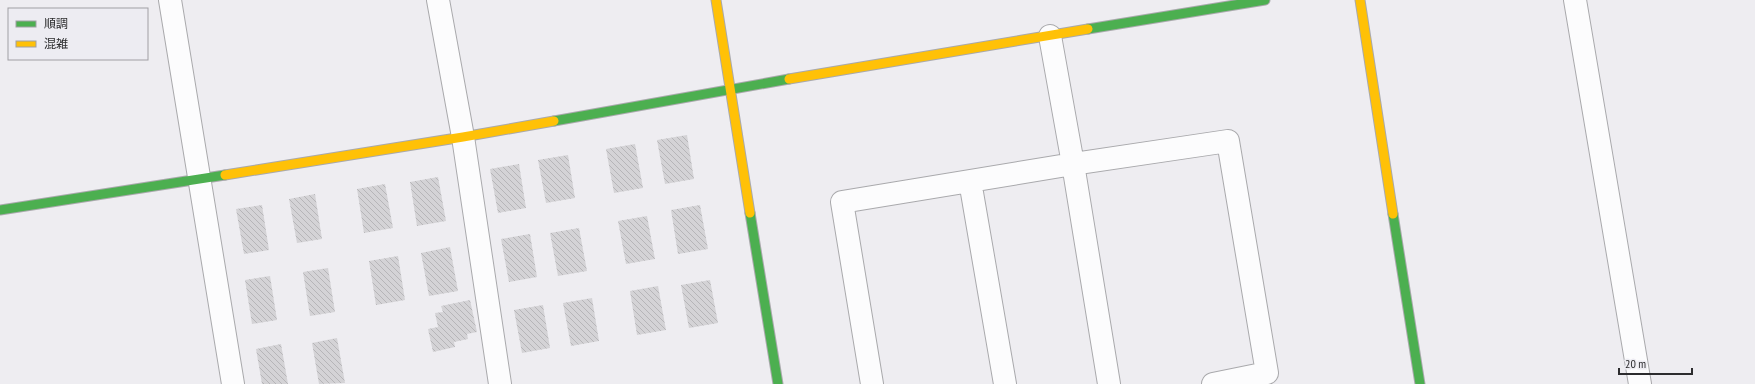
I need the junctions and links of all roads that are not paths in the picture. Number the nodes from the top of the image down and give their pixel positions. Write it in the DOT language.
graph roads {
  1 [pos="170,0"];
  2 [pos="438,0"];
  3 [pos="716,0"];
  4 [pos="1265,0"];
  5 [pos="1360,0"];
  6 [pos="1575,0"];
  7 [pos="1050,36"];
  8 [pos="731,89"];
  9 [pos="463,137"];
  10 [pos="1073,164"];
  11 [pos="199,179"];
  12 [pos="970,181"];
  13 [pos="0,210"];
  14 [pos="233,384"];
  15 [pos="500,384"];
  16 [pos="778,384"];
  17 [pos="872,384"];
  18 [pos="1005,384"];
  19 [pos="1109,384"];
  20 [pos="1213,384"];
  21 [pos="1420,384"];
  22 [pos="1640,384"];
  1 -- 11 [label="street"];
  2 -- 9 [label="street"];
  3 -- 8 [label="street"];
  4 -- 7 [label="street"];
  5 -- 21 [label="street"];
  6 -- 22 [label="street"];
  7 -- 8 [label="street"];
  7 -- 10 [label="street"];
  8 -- 9 [label="street"];
  8 -- 16 [label="street"];
  9 -- 11 [label="street"];
  9 -- 15 [label="street"];
  10 -- 12 [label="street"];
  10 -- 19 [label="street"];
  10 -- 20 [label="street"];
  11 -- 13 [label="street"];
  11 -- 14 [label="street"];
  12 -- 17 [label="street"];
  12 -- 18 [label="street"];
}
